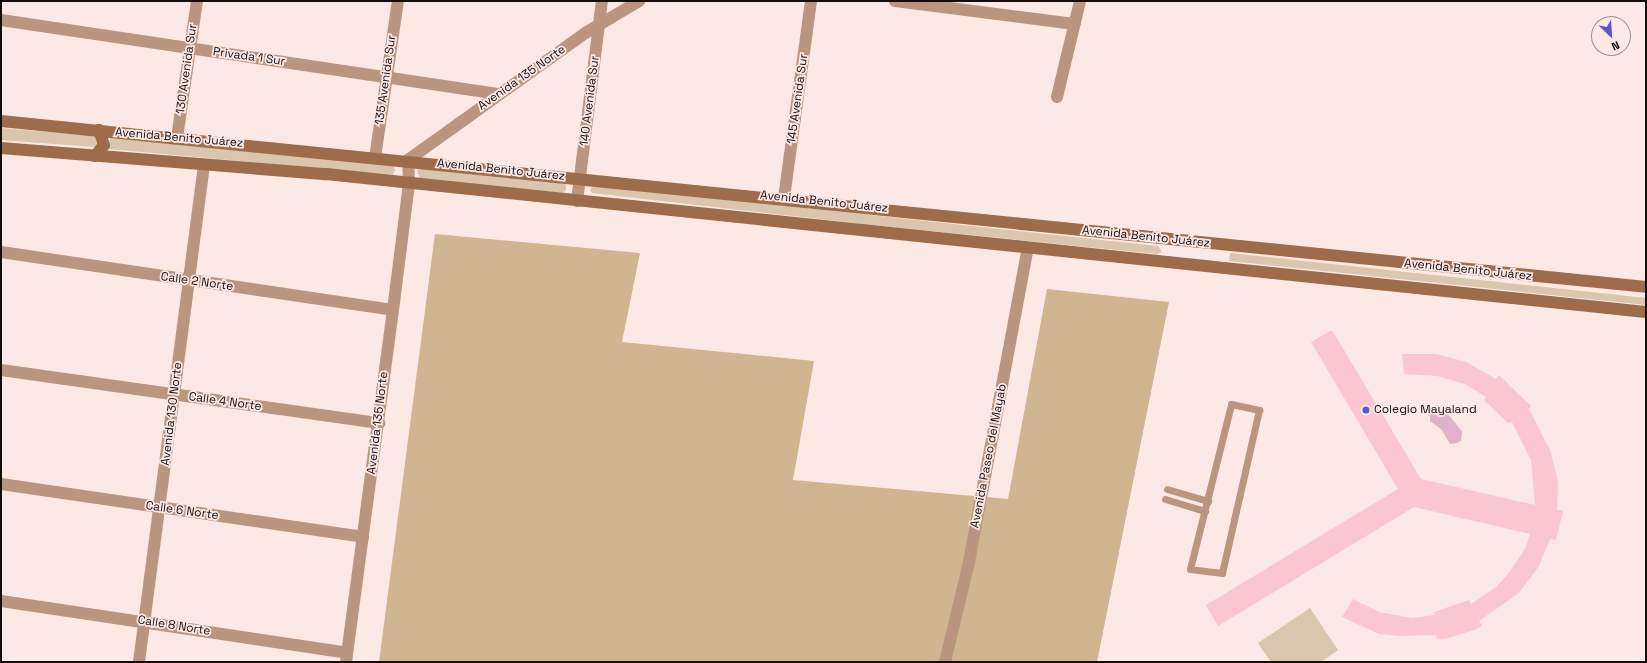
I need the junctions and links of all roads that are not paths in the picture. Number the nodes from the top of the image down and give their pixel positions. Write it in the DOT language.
graph roads {
  1 [pos="197,1"];
  2 [pos="398,1"];
  3 [pos="602,1"];
  4 [pos="639,1"];
  5 [pos="811,1"];
  6 [pos="895,1"];
  7 [pos="1080,1"];
  8 [pos="1,20"];
  9 [pos="599,23"];
  10 [pos="1075,24"];
  11 [pos="189,49"];
  12 [pos="386,75"];
  13 [pos="498,94"];
  14 [pos="1057,97"];
  15 [pos="1,121"];
  16 [pos="99,130"];
  17 [pos="177,138"];
  18 [pos="3,151"];
  19 [pos="95,156"];
  20 [pos="375,158"];
  21 [pos="408,160"];
  22 [pos="204,165"];
  23 [pos="580,179"];
  24 [pos="408,184"];
  25 [pos="784,198"];
  26 [pos="577,201"];
  27 [pos="1028,248"];
  28 [pos="1,252"];
  29 [pos="189,281"];
  30 [pos="1646,287"];
  31 [pos="393,310"];
  32 [pos="1646,312"];
  33 [pos="1,370"];
  34 [pos="175,394"];
  35 [pos="378,423"];
  36 [pos="1,484"];
  37 [pos="1168,489"];
  38 [pos="1165,499"];
  39 [pos="1208,501"];
  40 [pos="160,507"];
  41 [pos="1205,511"];
  42 [pos="363,537"];
  43 [pos="1,601"];
  44 [pos="144,621"];
  45 [pos="346,657"];
  46 [pos="139,662"];
  47 [pos="945,662"];
  1 -- 11 [label="street, 130 Avenida Sur"];
  2 -- 12 [label="street, 135 Avenida Sur"];
  3 -- 9 [label="street, 140 Avenida Sur"];
  4 -- 9 [label="street, Avenida 135 Norte"];
  5 -- 25 [label="street, 145 Avenida Sur"];
  6 -- 10 [label="street"];
  7 -- 10 [label="street"];
  8 -- 11 [label="street, Privada 1 Sur"];
  9 -- 13 [label="street, Avenida 135 Norte"];
  9 -- 23 [label="street, 140 Avenida Sur"];
  10 -- 14 [label="street"];
  11 -- 12 [label="street, Privada 1 Sur"];
  11 -- 17 [label="street, 130 Avenida Sur"];
  12 -- 13 [label="street, Privada 1 Sur"];
  12 -- 20 [label="street, 135 Avenida Sur"];
  13 -- 21 [label="street, Avenida 135 Norte"];
  15 -- 16 [label="main road, Avenida Benito Juárez"];
  16 -- 17 [label="main road, Avenida Benito Juárez"];
  16 -- 19 [label="main road"];
  17 -- 20 [label="main road, Avenida Benito Juárez"];
  18 -- 19 [label="main road, Avenida Benito Juárez"];
  19 -- 22 [label="main road, Avenida Benito Juárez"];
  20 -- 21 [label="main road, Avenida Benito Juárez"];
  21 -- 23 [label="main road, Avenida Benito Juárez"];
  21 -- 24 [label="street, Avenida 135 Norte"];
  22 -- 24 [label="main road, Avenida Benito Juárez"];
  22 -- 29 [label="street, Avenida 130 Norte"];
  23 -- 25 [label="main road, Avenida Benito Juárez"];
  23 -- 26 [label="street, 140 Avenida Sur"];
  24 -- 26 [label="main road, Avenida Benito Juárez"];
  24 -- 31 [label="street, Avenida 135 Norte"];
  25 -- 30 [label="main road, Avenida Benito Juárez"];
  26 -- 27 [label="main road, Avenida Benito Juárez"];
  27 -- 32 [label="main road, Avenida Benito Juárez"];
  27 -- 47 [label="street, Avenida Paseo del Mayab"];
  28 -- 29 [label="street, Calle 2 Norte"];
  29 -- 31 [label="street, Calle 2 Norte"];
  29 -- 34 [label="street, Avenida 130 Norte"];
  31 -- 35 [label="street, Avenida 135 Norte"];
  33 -- 34 [label="street, Calle 4 Norte"];
  34 -- 35 [label="street, Calle 4 Norte"];
  34 -- 40 [label="street, Avenida 130 Norte"];
  35 -- 42 [label="street, Avenida 135 Norte"];
  36 -- 40 [label="street, Calle 6 Norte"];
  37 -- 39 [label="lane"];
  38 -- 41 [label="lane"];
  39 -- 41 [label="lane"];
  39 -- 41 [label="lane"];
  40 -- 42 [label="street, Calle 6 Norte"];
  40 -- 44 [label="street, Avenida 130 Norte"];
  42 -- 45 [label="street, Avenida 135 Norte"];
  43 -- 44 [label="street, Calle 8 Norte"];
  44 -- 45 [label="street, Calle 8 Norte"];
  44 -- 46 [label="street, Avenida 130 Norte"];
}
